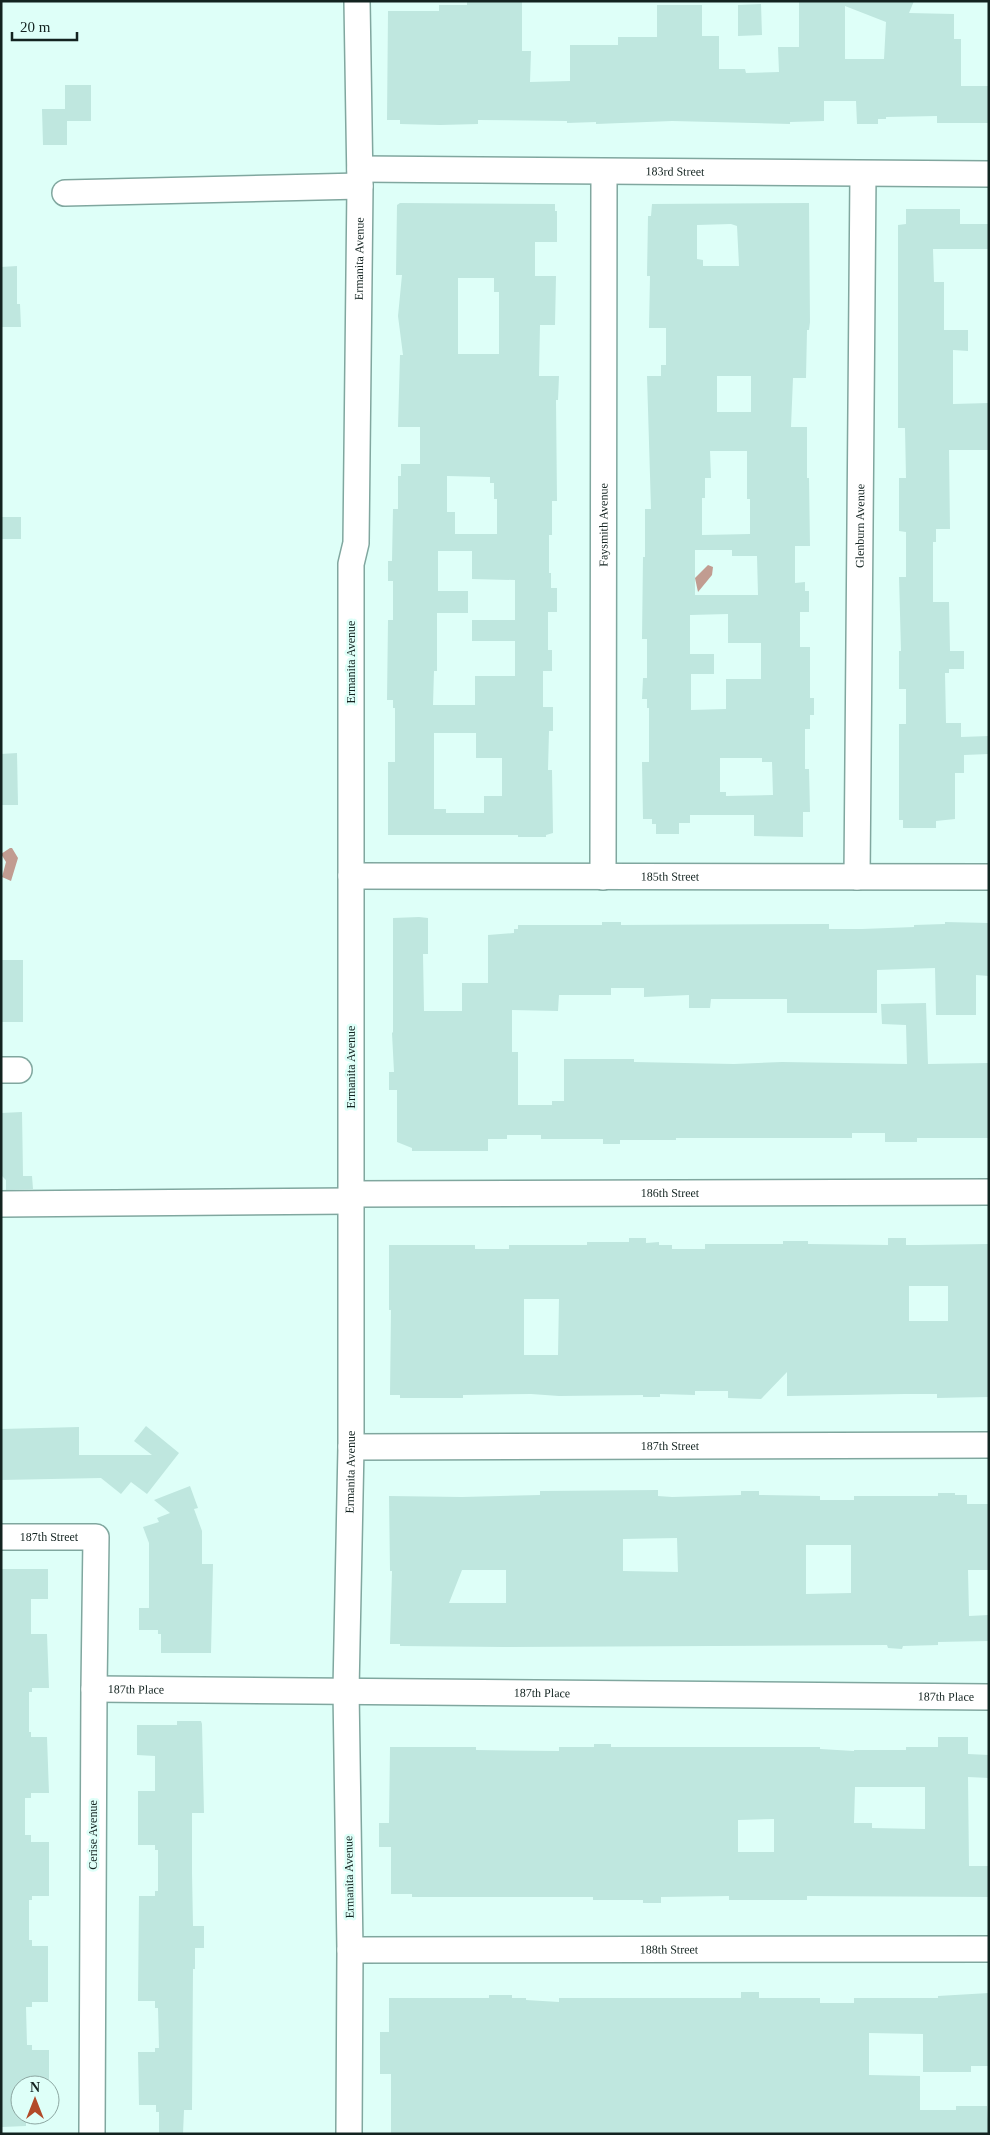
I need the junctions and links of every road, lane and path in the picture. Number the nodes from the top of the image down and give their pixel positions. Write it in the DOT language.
graph roads {
  1 [pos="357,1"];
  2 [pos="604,173"];
  3 [pos="863,174"];
  4 [pos="989,174"];
  5 [pos="360,178"];
  6 [pos="65,193"];
  7 [pos="352,876"];
  8 [pos="603,877"];
  9 [pos="857,877"];
  10 [pos="989,877"];
  11 [pos="989,1192"];
  12 [pos="351,1198"];
  13 [pos="1,1204"];
  14 [pos="989,1445"];
  15 [pos="351,1447"];
  16 [pos="96,1536"];
  17 [pos="1,1537"];
  18 [pos="94,1689"];
  19 [pos="346,1690"];
  20 [pos="989,1697"];
  21 [pos="989,1949"];
  22 [pos="350,1950"];
  23 [pos="92,2134"];
  24 [pos="349,2134"];
  1 -- 5 [label="street, Ermanita Avenue"];
  2 -- 3 [label="street, 183rd Street"];
  2 -- 5 [label="street, 183rd Street"];
  2 -- 8 [label="street, Faysmith Avenue"];
  3 -- 4 [label="street, 183rd Street"];
  3 -- 9 [label="street, Glenburn Avenue"];
  5 -- 6 [label="street, 183rd Street"];
  5 -- 7 [label="street, Ermanita Avenue"];
  7 -- 8 [label="street, 185th Street"];
  7 -- 12 [label="street, Ermanita Avenue"];
  8 -- 9 [label="street, 185th Street"];
  9 -- 10 [label="street, 185th Street"];
  11 -- 12 [label="street, 186th Street"];
  12 -- 13 [label="street, 186th Street"];
  12 -- 15 [label="street, Ermanita Avenue"];
  14 -- 15 [label="street, 187th Street"];
  15 -- 19 [label="street, Ermanita Avenue"];
  16 -- 17 [label="street, 187th Street"];
  16 -- 18 [label="street, Cerise Avenue"];
  18 -- 19 [label="street, 187th Place"];
  18 -- 23 [label="street, Cerise Avenue"];
  19 -- 20 [label="street, 187th Place"];
  19 -- 22 [label="street, Ermanita Avenue"];
  21 -- 22 [label="street, 188th Street"];
  22 -- 24 [label="street, Ermanita Avenue"];
}
